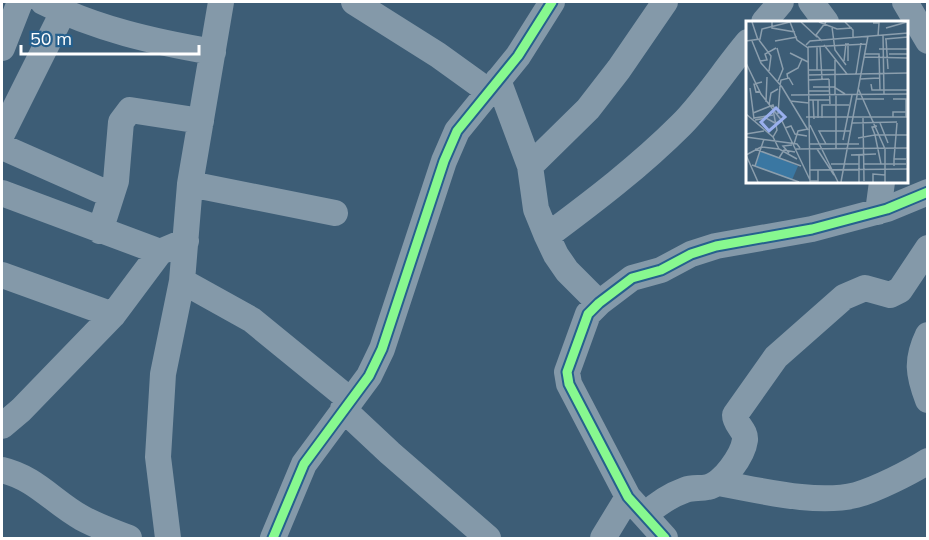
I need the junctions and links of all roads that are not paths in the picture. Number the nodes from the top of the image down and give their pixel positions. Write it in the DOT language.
graph roads {
  1 [pos="20,2"];
  2 [pos="221,2"];
  3 [pos="354,2"];
  4 [pos="552,2"];
  5 [pos="665,2"];
  6 [pos="781,2"];
  7 [pos="811,2"];
  8 [pos="905,2"];
  9 [pos="53,7"];
  10 [pos="765,21"];
  11 [pos="825,21"];
  12 [pos="927,41"];
  13 [pos="746,43"];
  14 [pos="2,48"];
  15 [pos="213,52"];
  16 [pos="493,86"];
  17 [pos="201,121"];
  18 [pos="2,134"];
  19 [pos="2,147"];
  20 [pos="530,166"];
  21 [pos="882,183"];
  22 [pos="190,184"];
  23 [pos="927,192"];
  24 [pos="2,193"];
  25 [pos="111,195"];
  26 [pos="878,212"];
  27 [pos="335,213"];
  28 [pos="100,231"];
  29 [pos="547,236"];
  30 [pos="186,241"];
  31 [pos="927,248"];
  32 [pos="160,252"];
  33 [pos="2,275"];
  34 [pos="182,281"];
  35 [pos="599,303"];
  36 [pos="113,315"];
  37 [pos="927,335"];
  38 [pos="927,400"];
  39 [pos="347,404"];
  40 [pos="2,426"];
  41 [pos="927,461"];
  42 [pos="2,470"];
  43 [pos="718,483"];
  44 [pos="637,506"];
  45 [pos="92,531"];
  46 [pos="129,538"];
  47 [pos="168,538"];
  48 [pos="273,538"];
  49 [pos="488,538"];
  50 [pos="603,538"];
  51 [pos="665,538"];
  1 -- 14 [label="street"];
  2 -- 15 [label="street"];
  3 -- 16 [label="street"];
  4 -- 16 [label="street"];
  5 -- 20 [label="street"];
  6 -- 10 [label="street"];
  7 -- 11 [label="street"];
  8 -- 12 [label="street"];
  9 -- 15 [label="street"];
  9 -- 18 [label="street"];
  13 -- 29 [label="street"];
  15 -- 17 [label="street"];
  16 -- 20 [label="street"];
  16 -- 39 [label="street"];
  17 -- 22 [label="street"];
  17 -- 25 [label="street"];
  19 -- 25 [label="street"];
  20 -- 29 [label="street"];
  21 -- 26 [label="street"];
  22 -- 27 [label="street"];
  22 -- 30 [label="street"];
  23 -- 26 [label="street"];
  24 -- 28 [label="street"];
  25 -- 28 [label="street"];
  26 -- 35 [label="street"];
  28 -- 32 [label="street"];
  29 -- 35 [label="street"];
  30 -- 32 [label="street"];
  30 -- 34 [label="street"];
  31 -- 43 [label="street"];
  32 -- 36 [label="street"];
  33 -- 36 [label="street"];
  34 -- 39 [label="street"];
  34 -- 47 [label="street"];
  35 -- 44 [label="street"];
  36 -- 40 [label="street"];
  37 -- 38 [label="street"];
  39 -- 48 [label="street"];
  39 -- 49 [label="street"];
  41 -- 43 [label="street"];
  42 -- 45 [label="street"];
  43 -- 44 [label="street"];
  44 -- 50 [label="street"];
  44 -- 51 [label="street"];
  45 -- 46 [label="street"];
}
